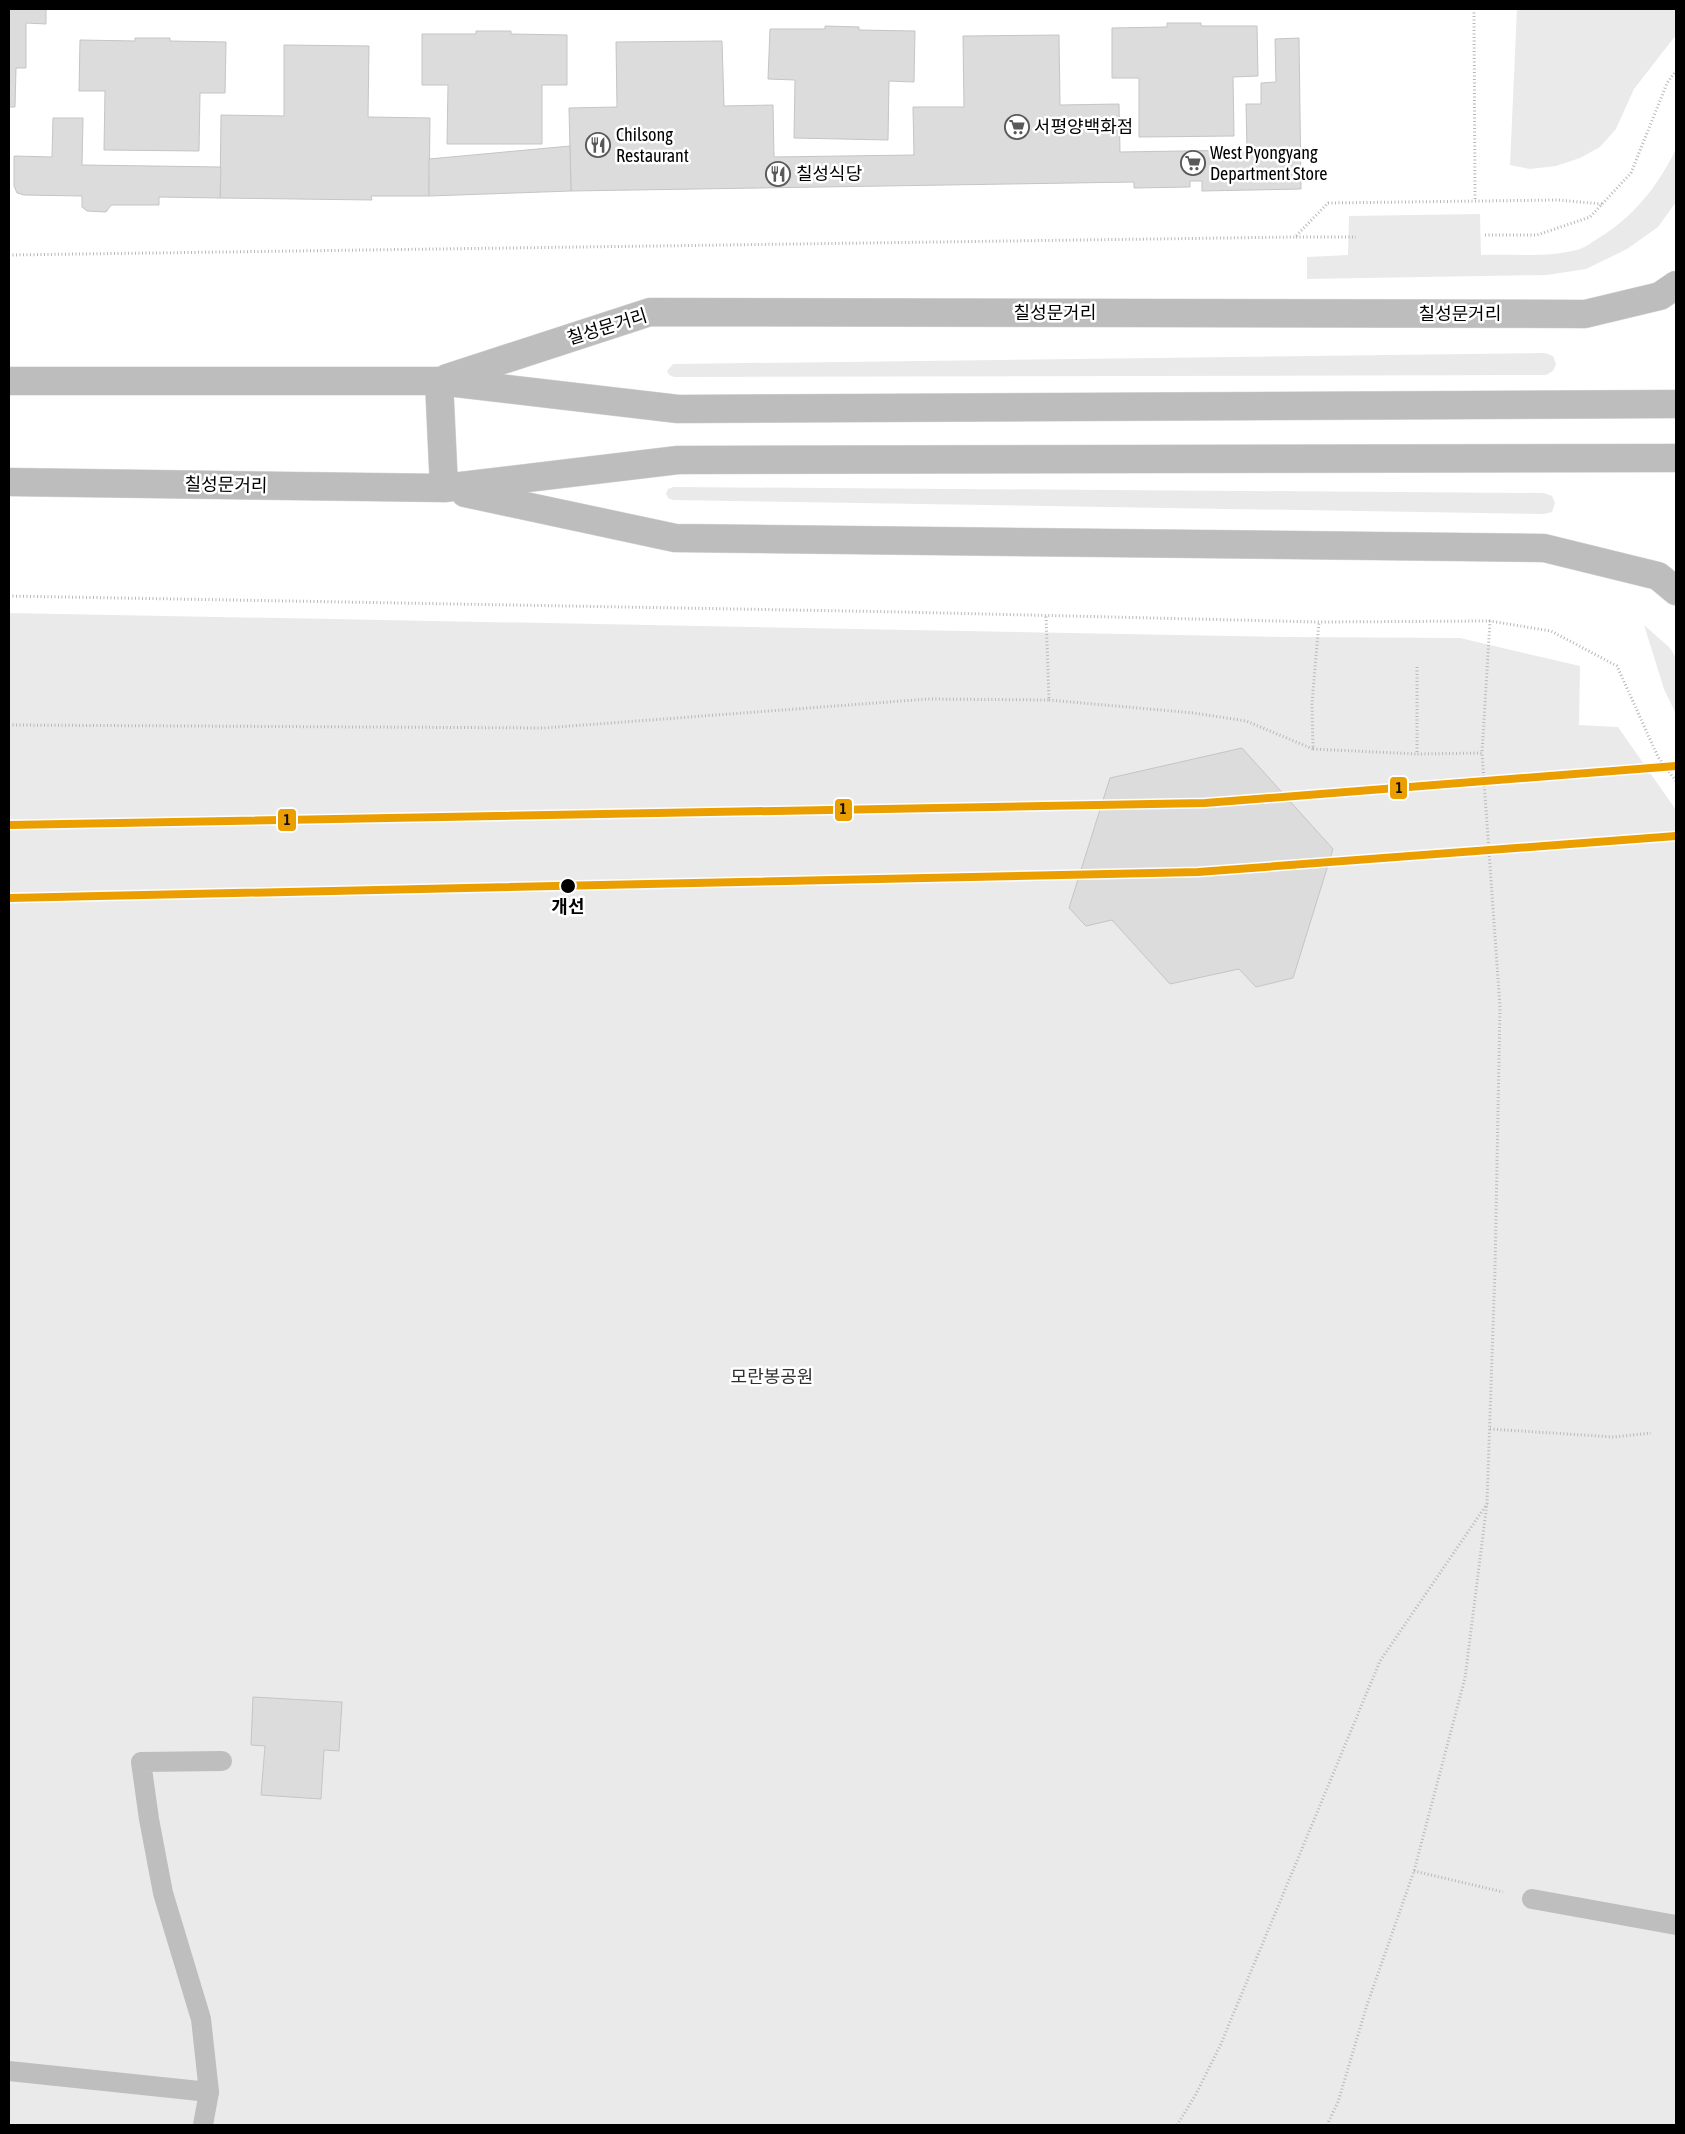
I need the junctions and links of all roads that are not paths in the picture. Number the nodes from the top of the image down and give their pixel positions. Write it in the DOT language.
graph roads {
  1 [pos="1676,285"];
  2 [pos="9,381"];
  3 [pos="439,381"];
  4 [pos="1676,404"];
  5 [pos="1676,458"];
  6 [pos="9,482"];
  7 [pos="444,488"];
  8 [pos="1676,591"];
  9 [pos="222,1761"];
  10 [pos="1532,1899"];
  11 [pos="1676,1925"];
  12 [pos="9,2071"];
  13 [pos="209,2092"];
  14 [pos="204,2125"];
  1 -- 3 [label="main road, 칠성문거리"];
  2 -- 3 [label="main road, 칠성문거리"];
  3 -- 4 [label="main road, 칠성문거리"];
  3 -- 7 [label="main road"];
  5 -- 7 [label="main road, 칠성문거리"];
  6 -- 7 [label="main road, 칠성문거리"];
  7 -- 8 [label="main road, 칠성문거리"];
  9 -- 13 [label="lane"];
  10 -- 11 [label="lane"];
  12 -- 13 [label="lane"];
  13 -- 14 [label="lane"];
}
